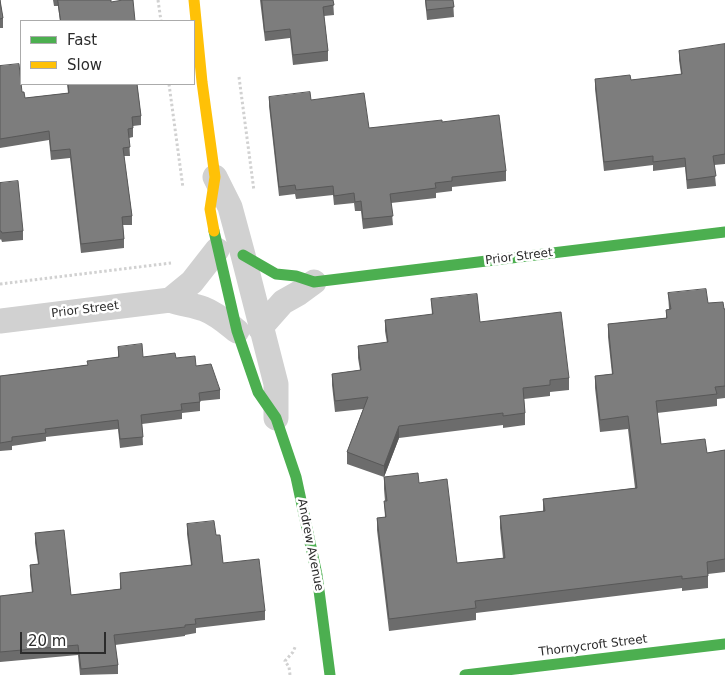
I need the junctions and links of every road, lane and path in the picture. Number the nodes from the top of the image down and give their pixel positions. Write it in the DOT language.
graph roads {
  1 [pos="158,0"];
  2 [pos="194,0"];
  3 [pos="161,20"];
  4 [pos="239,77"];
  5 [pos="169,85"];
  6 [pos="215,177"];
  7 [pos="183,190"];
  8 [pos="254,193"];
  9 [pos="725,232"];
  10 [pos="217,250"];
  11 [pos="243,254"];
  12 [pos="176,262"];
  13 [pos="314,282"];
  14 [pos="0,284"];
  15 [pos="170,300"];
  16 [pos="0,321"];
  17 [pos="249,330"];
  18 [pos="276,418"];
  19 [pos="297,642"];
  20 [pos="725,644"];
  21 [pos="290,675"];
  22 [pos="330,675"];
  23 [pos="465,675"];
  1 -- 3 [label="path"];
  2 -- 6 [label="street, Andrew Avenue"];
  4 -- 8 [label="path"];
  5 -- 7 [label="path"];
  6 -- 10 [label="street, Andrew Avenue"];
  6 -- 11 [label="street, Andrew Avenue"];
  9 -- 13 [label="street, Prior Street"];
  10 -- 15 [label="street"];
  10 -- 17 [label="street, Andrew Avenue"];
  11 -- 13 [label="street, Prior Street"];
  11 -- 17 [label="street, Andrew Avenue"];
  12 -- 14 [label="path"];
  13 -- 17 [label="street, Prior Street"];
  15 -- 16 [label="street, Prior Street"];
  15 -- 17 [label="street, Prior Street"];
  17 -- 18 [label="street, Andrew Avenue"];
  18 -- 22 [label="street, Andrew Avenue"];
  19 -- 21 [label="path"];
  20 -- 23 [label="street, Thornycroft Street"];
}
